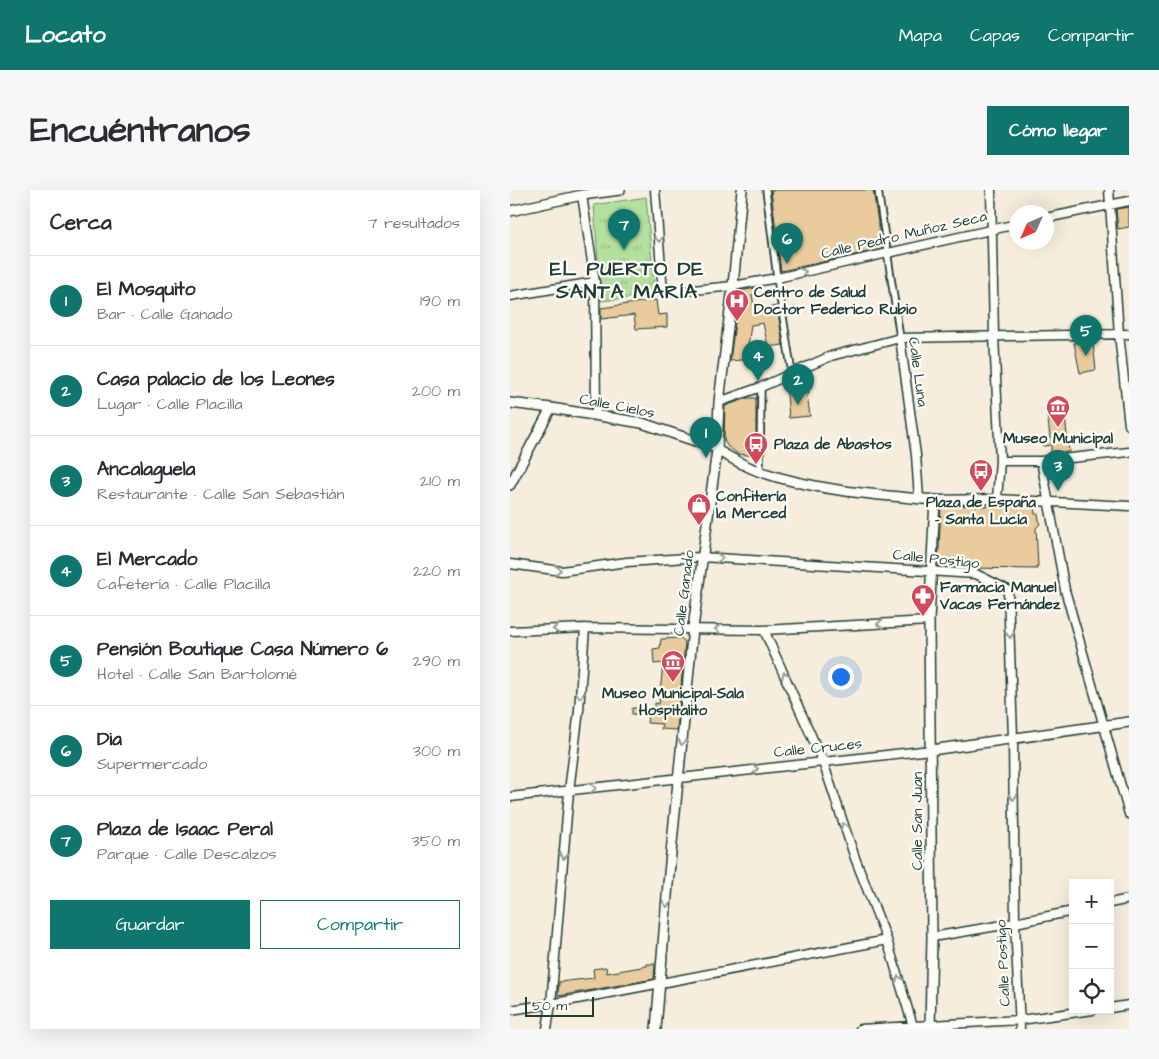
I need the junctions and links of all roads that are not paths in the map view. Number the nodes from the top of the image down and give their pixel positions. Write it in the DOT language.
graph roads {
  1 [pos="620,190"];
  2 [pos="655,190"];
  3 [pos="742,190"];
  4 [pos="766,190"];
  5 [pos="878,190"];
  6 [pos="991,190"];
  7 [pos="1109,190"];
  8 [pos="582,195"];
  9 [pos="1129,201"];
  10 [pos="1110,205"];
  11 [pos="510,211"];
  12 [pos="1054,216"];
  13 [pos="1009,225"];
  14 [pos="992,228"];
  15 [pos="887,252"];
  16 [pos="777,278"];
  17 [pos="595,282"];
  18 [pos="733,286"];
  19 [pos="510,296"];
  20 [pos="1120,334"];
  21 [pos="1129,334"];
  22 [pos="994,336"];
  23 [pos="900,338"];
  24 [pos="792,374"];
  25 [pos="761,387"];
  26 [pos="719,402"];
  27 [pos="510,403"];
  28 [pos="551,408"];
  29 [pos="596,415"];
  30 [pos="1129,425"];
  31 [pos="717,449"];
  32 [pos="1129,452"];
  33 [pos="1041,460"];
  34 [pos="1000,461"];
  35 [pos="760,472"];
  36 [pos="510,485"];
  37 [pos="919,499"];
  38 [pos="997,499"];
  39 [pos="935,500"];
  40 [pos="1050,502"];
  41 [pos="1129,506"];
  42 [pos="702,557"];
  43 [pos="510,564"];
  44 [pos="932,571"];
  45 [pos="929,621"];
  46 [pos="585,628"];
  47 [pos="693,628"];
  48 [pos="764,630"];
  49 [pos="510,631"];
  50 [pos="1129,722"];
  51 [pos="1104,726"];
  52 [pos="1013,738"];
  53 [pos="930,750"];
  54 [pos="823,762"];
  55 [pos="678,778"];
  56 [pos="570,791"];
  57 [pos="510,797"];
  58 [pos="1129,814"];
  59 [pos="1129,899"];
  60 [pos="1114,902"];
  61 [pos="1069,912"];
  62 [pos="1015,923"];
  63 [pos="932,937"];
  64 [pos="887,940"];
  65 [pos="661,982"];
  66 [pos="552,1004"];
  67 [pos="1129,1005"];
  68 [pos="1114,1007"];
  69 [pos="510,1010"];
  70 [pos="1074,1014"];
  71 [pos="930,1025"];
  72 [pos="1020,1025"];
  73 [pos="913,1026"];
  74 [pos="547,1029"];
  75 [pos="656,1029"];
  76 [pos="860,1029"];
  1 -- 8 [label="street"];
  2 -- 18 [label="street, Calle Pedro Muñoz Seca, one-way"];
  3 -- 18 [label="street, Calle Ganado"];
  4 -- 16 [label="street"];
  5 -- 15 [label="street, Calle Luna"];
  6 -- 14 [label="street"];
  7 -- 10 [label="street"];
  8 -- 11 [label="street"];
  8 -- 17 [label="street"];
  9 -- 10 [label="street"];
  10 -- 12 [label="street"];
  10 -- 20 [label="street"];
  13 -- 14 [label="street, Calle Pedro Muñoz Seca"];
  14 -- 15 [label="street, Calle Pedro Muñoz Seca"];
  14 -- 22 [label="street"];
  16 -- 15 [label="street, Calle Pedro Muñoz Seca, one-way"];
  15 -- 23 [label="street, Calle Luna"];
  16 -- 18 [label="street, Calle Pedro Muñoz Seca"];
  16 -- 24 [label="street"];
  17 -- 19 [label="street"];
  17 -- 29 [label="street"];
  18 -- 26 [label="street, Calle Ganado"];
  20 -- 21 [label="street"];
  20 -- 22 [label="street"];
  20 -- 30 [label="street"];
  22 -- 23 [label="street"];
  22 -- 34 [label="street"];
  23 -- 24 [label="street"];
  23 -- 37 [label="street, Calle Luna"];
  24 -- 25 [label="street"];
  25 -- 26 [label="street"];
  25 -- 35 [label="street"];
  26 -- 31 [label="street, Calle Ganado"];
  27 -- 28 [label="street, Calle Cielos"];
  28 -- 29 [label="street, Calle Cielos"];
  28 -- 36 [label="street"];
  29 -- 31 [label="street, Calle Cielos"];
  31 -- 35 [label="street, Calle Cielos"];
  31 -- 42 [label="street, Calle Ganado"];
  32 -- 33 [label="street"];
  33 -- 34 [label="street"];
  33 -- 40 [label="street"];
  34 -- 38 [label="street"];
  35 -- 37 [label="street, Calle Cielos"];
  37 -- 39 [label="street, Calle Cielos"];
  38 -- 39 [label="street"];
  38 -- 40 [label="street"];
  39 -- 44 [label="street"];
  40 -- 41 [label="street"];
  40 -- 51 [label="street"];
  43 -- 42 [label="street, Calle Postigo, one-way"];
  42 -- 44 [label="street, Calle Postigo, one-way"];
  42 -- 47 [label="street, Calle Ganado"];
  44 -- 45 [label="street"];
  44 -- 52 [label="street, Calle Postigo, one-way"];
  45 -- 48 [label="street, one-way"];
  45 -- 53 [label="street, Calle San Juan"];
  46 -- 47 [label="street"];
  46 -- 49 [label="street, one-way"];
  46 -- 56 [label="street, one-way"];
  48 -- 47 [label="street, one-way"];
  47 -- 55 [label="street, Calle Ganado, one-way"];
  54 -- 48 [label="street, one-way"];
  50 -- 51 [label="street, Calle Cruces"];
  51 -- 52 [label="street, Calle Cruces"];
  51 -- 58 [label="street"];
  52 -- 53 [label="street, Calle Cruces"];
  52 -- 62 [label="street, Calle Postigo, one-way"];
  53 -- 54 [label="street, Calle Cruces"];
  53 -- 63 [label="street, Calle San Juan"];
  55 -- 54 [label="street, Calle Cruces, one-way"];
  64 -- 54 [label="street, one-way"];
  56 -- 55 [label="street, Calle Cruces, one-way"];
  55 -- 65 [label="street, Calle Ganado, one-way"];
  56 -- 57 [label="street, Calle Cruces"];
  56 -- 66 [label="street, one-way"];
  59 -- 60 [label="street"];
  61 -- 62 [label="street"];
  62 -- 63 [label="street"];
  62 -- 72 [label="street, Calle Postigo"];
  63 -- 71 [label="street, Calle San Juan"];
  64 -- 65 [label="street"];
  73 -- 64 [label="street, one-way"];
  65 -- 66 [label="street"];
  65 -- 75 [label="street, Calle Ganado"];
  66 -- 69 [label="street"];
  66 -- 74 [label="street"];
  67 -- 68 [label="street"];
  70 -- 72 [label="street"];
  71 -- 72 [label="street"];
  71 -- 73 [label="street"];
  73 -- 76 [label="street"];
}
